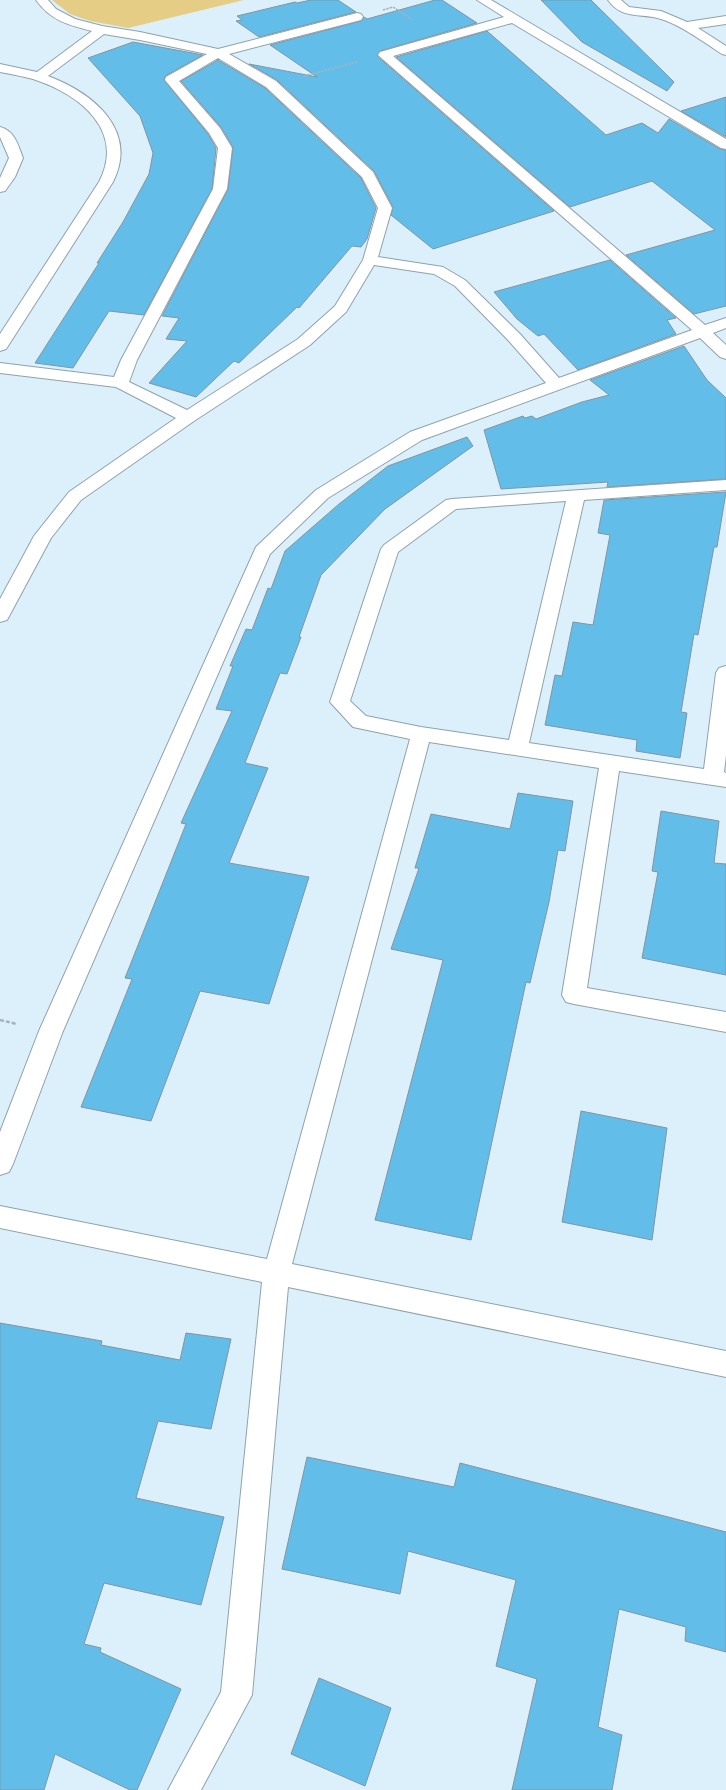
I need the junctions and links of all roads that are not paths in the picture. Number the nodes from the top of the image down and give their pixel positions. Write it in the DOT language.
graph roads {
  1 [pos="42,0"];
  2 [pos="483,0"];
  3 [pos="614,0"];
  4 [pos="357,17"];
  5 [pos="514,18"];
  6 [pos="726,20"];
  7 [pos="686,26"];
  8 [pos="102,30"];
  9 [pos="726,51"];
  10 [pos="218,53"];
  11 [pos="0,68"];
  12 [pos="39,77"];
  13 [pos="0,131"];
  14 [pos="726,145"];
  15 [pos="0,188"];
  16 [pos="370,260"];
  17 [pos="726,323"];
  18 [pos="703,332"];
  19 [pos="0,346"];
  20 [pos="726,354"];
  21 [pos="0,368"];
  22 [pos="120,383"];
  23 [pos="556,385"];
  24 [pos="188,417"];
  25 [pos="726,485"];
  26 [pos="576,496"];
  27 [pos="0,616"];
  28 [pos="726,673"];
  29 [pos="421,734"];
  30 [pos="518,747"];
  31 [pos="610,763"];
  32 [pos="720,779"];
  33 [pos="726,1022"];
  34 [pos="0,1164"];
  35 [pos="0,1217"];
  36 [pos="276,1274"];
  37 [pos="726,1364"];
  38 [pos="184,1790"];
  1 -- 8 [label="street"];
  2 -- 5 [label="street"];
  3 -- 7 [label="street"];
  4 -- 10 [label="street"];
  5 -- 14 [label="street"];
  5 -- 18 [label="street"];
  6 -- 7 [label="street"];
  7 -- 9 [label="street"];
  8 -- 10 [label="street"];
  8 -- 12 [label="street"];
  10 -- 16 [label="street"];
  10 -- 22 [label="street"];
  11 -- 12 [label="street"];
  12 -- 19 [label="street"];
  13 -- 15 [label="street"];
  16 -- 23 [label="street"];
  16 -- 24 [label="street"];
  17 -- 18 [label="street"];
  18 -- 20 [label="street"];
  18 -- 23 [label="street"];
  21 -- 22 [label="street"];
  22 -- 24 [label="street"];
  23 -- 34 [label="street"];
  24 -- 27 [label="street"];
  25 -- 26 [label="street"];
  26 -- 29 [label="street"];
  26 -- 30 [label="street"];
  28 -- 32 [label="street"];
  29 -- 30 [label="street"];
  29 -- 36 [label="street"];
  30 -- 31 [label="street"];
  31 -- 32 [label="street"];
  31 -- 33 [label="street"];
  35 -- 36 [label="street"];
  36 -- 37 [label="street"];
  36 -- 38 [label="street"];
}
